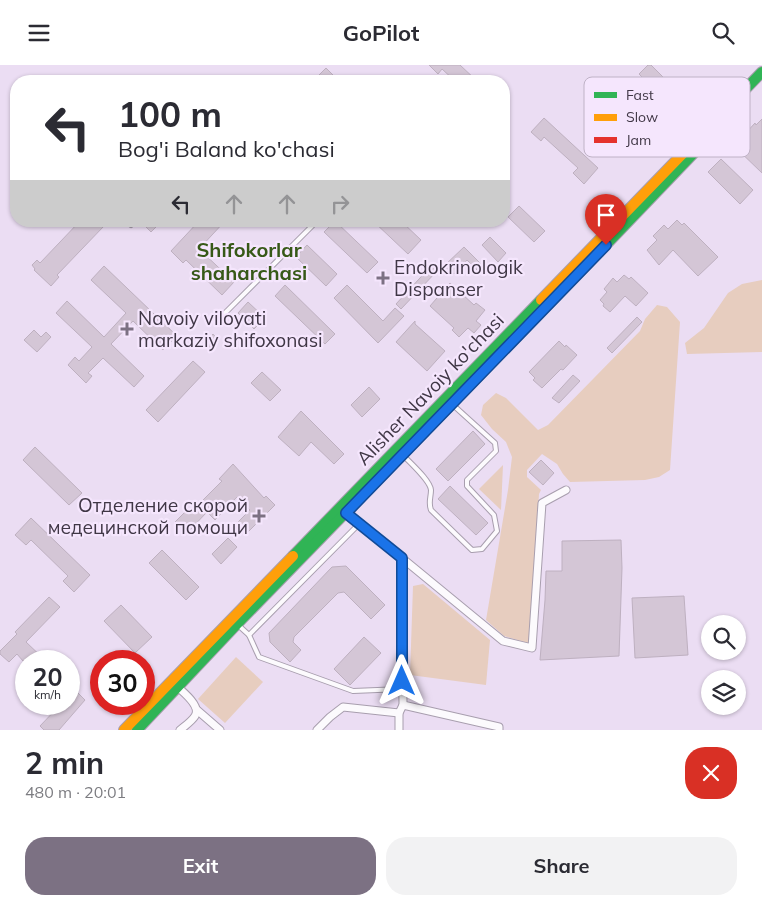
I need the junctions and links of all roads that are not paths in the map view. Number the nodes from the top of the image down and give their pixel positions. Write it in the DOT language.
graph roads {
  1 [pos="762,72"];
  2 [pos="762,82"];
  3 [pos="750,85"];
  4 [pos="750,94"];
  5 [pos="681,157"];
  6 [pos="688,157"];
  7 [pos="311,227"];
  8 [pos="224,314"];
  9 [pos="449,401"];
  10 [pos="399,452"];
  11 [pos="566,490"];
  12 [pos="343,510"];
  13 [pos="360,522"];
  14 [pos="402,558"];
  15 [pos="237,624"];
  16 [pos="249,635"];
  17 [pos="175,684"];
  18 [pos="402,689"];
  19 [pos="403,705"];
  20 [pos="197,710"];
  21 [pos="399,713"];
  22 [pos="124,730"];
  23 [pos="137,730"];
  24 [pos="180,730"];
  25 [pos="220,730"];
  26 [pos="317,730"];
  27 [pos="398,730"];
  28 [pos="499,730"];
  1 -- 3 [label="main road, Alisher Navoiy ko'chasi"];
  2 -- 4 [label="main road, Alisher Navoiy ko'chasi"];
  5 -- 9 [label="main road, Alisher Navoiy ko'chasi"];
  6 -- 9 [label="main road, Alisher Navoiy ko'chasi"];
  7 -- 8 [label="lane"];
  9 -- 10 [label="main road, Alisher Navoiy ko'chasi"];
  9 -- 10 [label="lane"];
  10 -- 12 [label="main road, Alisher Navoiy ko'chasi"];
  11 -- 14 [label="street"];
  12 -- 13 [label="street"];
  12 -- 15 [label="main road, Alisher Navoiy ko'chasi"];
  12 -- 17 [label="main road, Alisher Navoiy ko'chasi"];
  13 -- 14 [label="street"];
  13 -- 16 [label="lane"];
  14 -- 18 [label="street"];
  15 -- 16 [label="lane"];
  15 -- 17 [label="main road, Alisher Navoiy ko'chasi"];
  16 -- 18 [label="lane"];
  17 -- 20 [label="street"];
  17 -- 22 [label="main road, Alisher Navoiy ko'chasi"];
  17 -- 23 [label="main road, Alisher Navoiy ko'chasi"];
  18 -- 19 [label="street"];
  19 -- 21 [label="street"];
  19 -- 28 [label="street"];
  20 -- 24 [label="street"];
  20 -- 25 [label="street"];
  21 -- 26 [label="street"];
  21 -- 27 [label="street"];
}
